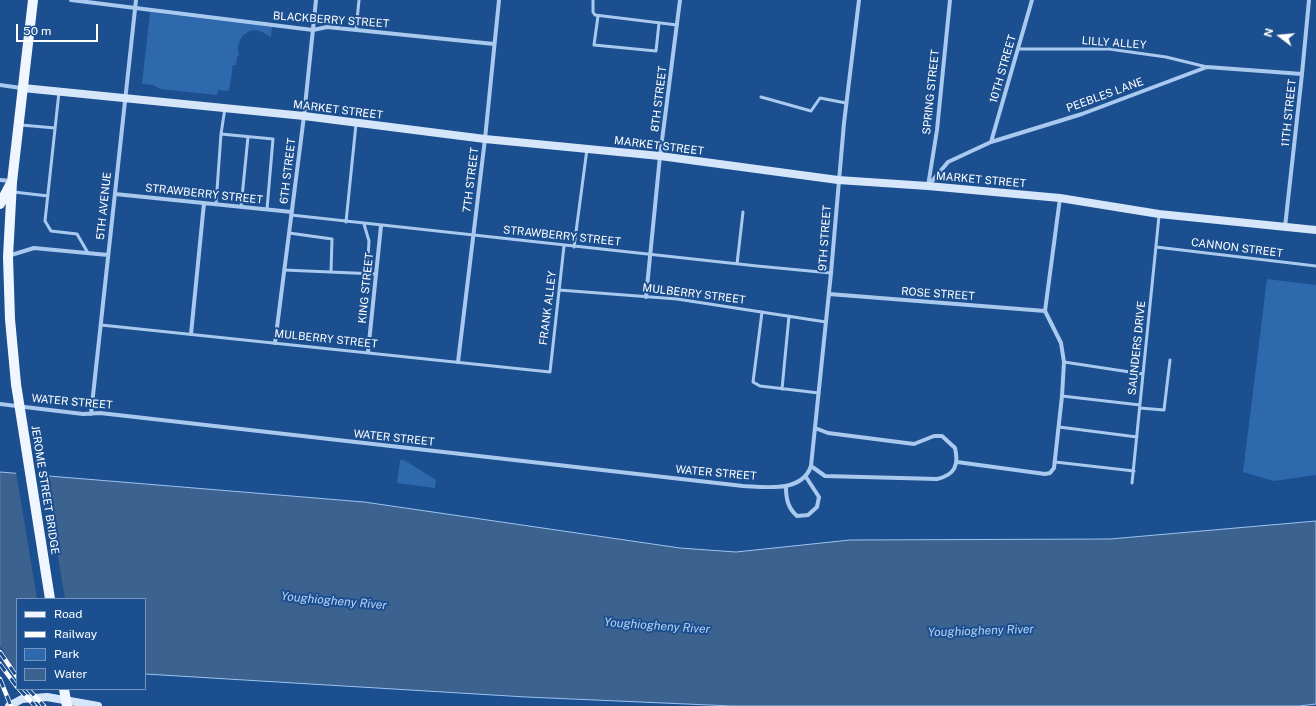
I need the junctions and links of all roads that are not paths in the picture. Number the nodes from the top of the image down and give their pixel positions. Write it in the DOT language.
graph roads {
  1 [pos="33,0"];
  2 [pos="71,0"];
  3 [pos="136,0"];
  4 [pos="316,0"];
  5 [pos="359,0"];
  6 [pos="499,0"];
  7 [pos="593,0"];
  8 [pos="680,0"];
  9 [pos="859,0"];
  10 [pos="950,0"];
  11 [pos="1032,0"];
  12 [pos="1309,0"];
  13 [pos="135,7"];
  14 [pos="598,16"];
  15 [pos="659,23"];
  16 [pos="677,25"];
  17 [pos="313,30"];
  18 [pos="356,30"];
  19 [pos="494,44"];
  20 [pos="1019,49"];
  21 [pos="1207,67"];
  22 [pos="1302,74"];
  23 [pos="0,85"];
  24 [pos="23,88"];
  25 [pos="58,92"];
  26 [pos="761,97"];
  27 [pos="125,99"];
  28 [pos="846,103"];
  29 [pos="225,108"];
  30 [pos="304,116"];
  31 [pos="356,123"];
  32 [pos="19,124"];
  33 [pos="55,128"];
  34 [pos="221,134"];
  35 [pos="248,137"];
  36 [pos="484,139"];
  37 [pos="991,142"];
  38 [pos="587,149"];
  39 [pos="660,156"];
  40 [pos="0,180"];
  41 [pos="838,180"];
  42 [pos="12,182"];
  43 [pos="928,186"];
  44 [pos="12,192"];
  45 [pos="115,194"];
  46 [pos="48,196"];
  47 [pos="1060,198"];
  48 [pos="204,203"];
  49 [pos="0,204"];
  50 [pos="216,204"];
  51 [pos="241,207"];
  52 [pos="267,210"];
  53 [pos="743,212"];
  54 [pos="291,214"];
  55 [pos="1159,214"];
  56 [pos="346,222"];
  57 [pos="364,224"];
  58 [pos="381,226"];
  59 [pos="1285,227"];
  60 [pos="1316,230"];
  61 [pos="289,233"];
  62 [pos="473,236"];
  63 [pos="564,246"];
  64 [pos="574,247"];
  65 [pos="1156,247"];
  66 [pos="88,253"];
  67 [pos="108,255"];
  68 [pos="651,255"];
  69 [pos="8,256"];
  70 [pos="737,264"];
  71 [pos="1316,266"];
  72 [pos="284,270"];
  73 [pos="331,272"];
  74 [pos="367,273"];
  75 [pos="831,273"];
  76 [pos="376,274"];
  77 [pos="559,290"];
  78 [pos="829,294"];
  79 [pos="646,297"];
  80 [pos="762,312"];
  81 [pos="1045,312"];
  82 [pos="789,316"];
  83 [pos="826,322"];
  84 [pos="101,325"];
  85 [pos="191,334"];
  86 [pos="275,343"];
  87 [pos="368,352"];
  88 [pos="1170,360"];
  89 [pos="458,362"];
  90 [pos="1064,362"];
  91 [pos="550,372"];
  92 [pos="1143,374"];
  93 [pos="782,389"];
  94 [pos="818,393"];
  95 [pos="1062,396"];
  96 [pos="0,404"];
  97 [pos="1140,407"];
  98 [pos="91,414"];
  99 [pos="1059,427"];
  100 [pos="815,428"];
  101 [pos="1137,437"];
  102 [pos="957,462"];
  103 [pos="1055,462"];
  104 [pos="811,466"];
  105 [pos="1134,471"];
  106 [pos="806,477"];
  107 [pos="1132,483"];
  108 [pos="786,487"];
  109 [pos="50,598"];
  110 [pos="64,690"];
  111 [pos="9,706"];
  112 [pos="67,706"];
  113 [pos="98,706"];
  1 -- 24 [label="main road"];
  2 -- 13 [label="street, BLACKBERRY STREET"];
  3 -- 13 [label="street, 5TH AVENUE"];
  4 -- 17 [label="street, 6TH STREET"];
  5 -- 18 [label="lane"];
  6 -- 19 [label="street, 7TH STREET"];
  7 -- 14 [label="lane"];
  8 -- 16 [label="street, 8TH STREET"];
  9 -- 28 [label="street, 9TH STREET"];
  10 -- 43 [label="street, SPRING STREET"];
  11 -- 20 [label="street, 10TH STREET"];
  12 -- 22 [label="street, 11TH STREET"];
  13 -- 17 [label="street, BLACKBERRY STREET"];
  13 -- 27 [label="street, 5TH AVENUE"];
  14 -- 15 [label="lane"];
  14 -- 15 [label="lane"];
  15 -- 16 [label="lane"];
  16 -- 39 [label="street, 8TH STREET"];
  17 -- 18 [label="street, BLACKBERRY STREET"];
  17 -- 30 [label="street, 6TH STREET"];
  18 -- 19 [label="street, BLACKBERRY STREET"];
  19 -- 36 [label="street, 7TH STREET"];
  20 -- 21 [label="lane, LILLY ALLEY"];
  20 -- 37 [label="street, 10TH STREET"];
  21 -- 22 [label="street, PEEBLES LANE"];
  21 -- 37 [label="street, PEEBLES LANE"];
  22 -- 59 [label="street, 11TH STREET"];
  23 -- 24 [label="street, MARKET STREET"];
  24 -- 25 [label="main road, MARKET STREET"];
  24 -- 32 [label="main road"];
  25 -- 27 [label="main road, MARKET STREET"];
  25 -- 33 [label="lane"];
  26 -- 28 [label="lane"];
  27 -- 29 [label="main road, MARKET STREET"];
  27 -- 45 [label="street, 5TH AVENUE"];
  28 -- 41 [label="street, 9TH STREET"];
  29 -- 30 [label="main road, MARKET STREET"];
  29 -- 34 [label="lane"];
  30 -- 31 [label="main road, MARKET STREET"];
  30 -- 54 [label="street, 6TH STREET"];
  31 -- 36 [label="main road, MARKET STREET"];
  31 -- 56 [label="lane"];
  32 -- 33 [label="lane"];
  32 -- 42 [label="main road"];
  33 -- 46 [label="lane"];
  34 -- 35 [label="lane"];
  34 -- 50 [label="lane"];
  35 -- 51 [label="lane"];
  35 -- 52 [label="lane"];
  36 -- 38 [label="main road, MARKET STREET"];
  36 -- 62 [label="street, 7TH STREET"];
  37 -- 43 [label="street, PEEBLES LANE"];
  38 -- 39 [label="main road, MARKET STREET"];
  38 -- 64 [label="lane"];
  39 -- 41 [label="main road, MARKET STREET"];
  39 -- 68 [label="street, 8TH STREET"];
  40 -- 42 [label="street"];
  41 -- 43 [label="main road, MARKET STREET"];
  41 -- 75 [label="street, 9TH STREET"];
  42 -- 44 [label="main road, JEROME STREET BRIDGE"];
  42 -- 49 [label="main road"];
  43 -- 47 [label="main road, MARKET STREET"];
  44 -- 46 [label="lane"];
  44 -- 69 [label="main road, JEROME STREET BRIDGE"];
  45 -- 48 [label="street, STRAWBERRY STREET"];
  45 -- 67 [label="street, 5TH AVENUE"];
  46 -- 66 [label="lane"];
  47 -- 55 [label="main road, MARKET STREET"];
  47 -- 81 [label="street"];
  48 -- 50 [label="street, STRAWBERRY STREET"];
  48 -- 85 [label="street"];
  50 -- 51 [label="street, STRAWBERRY STREET"];
  51 -- 52 [label="street, STRAWBERRY STREET"];
  52 -- 54 [label="street, STRAWBERRY STREET"];
  53 -- 70 [label="lane"];
  54 -- 56 [label="lane, STRAWBERRY STREET"];
  54 -- 61 [label="street, 6TH STREET"];
  55 -- 59 [label="main road, MARKET STREET"];
  55 -- 65 [label="lane, SAUNDERS DRIVE"];
  56 -- 57 [label="lane, STRAWBERRY STREET"];
  57 -- 58 [label="lane, STRAWBERRY STREET"];
  57 -- 74 [label="lane"];
  58 -- 62 [label="lane, STRAWBERRY STREET"];
  58 -- 76 [label="street, KING STREET"];
  59 -- 60 [label="main road, MARKET STREET"];
  61 -- 72 [label="street, 6TH STREET"];
  61 -- 73 [label="lane"];
  62 -- 63 [label="lane, STRAWBERRY STREET"];
  62 -- 89 [label="street, 7TH STREET"];
  63 -- 64 [label="lane, STRAWBERRY STREET"];
  63 -- 77 [label="lane, FRANK ALLEY"];
  64 -- 68 [label="lane, STRAWBERRY STREET"];
  65 -- 71 [label="lane, CANNON STREET"];
  65 -- 92 [label="lane, SAUNDERS DRIVE"];
  66 -- 67 [label="street"];
  66 -- 69 [label="street"];
  67 -- 84 [label="street, 5TH AVENUE"];
  68 -- 70 [label="lane, STRAWBERRY STREET"];
  68 -- 79 [label="street, 8TH STREET"];
  69 -- 109 [label="main road, JEROME STREET BRIDGE, bridge"];
  70 -- 75 [label="lane, STRAWBERRY STREET"];
  72 -- 73 [label="lane"];
  72 -- 86 [label="street, 6TH STREET"];
  73 -- 74 [label="lane"];
  74 -- 76 [label="lane"];
  75 -- 78 [label="street, 9TH STREET"];
  76 -- 87 [label="street, KING STREET"];
  77 -- 79 [label="lane, MULBERRY STREET"];
  77 -- 91 [label="lane, FRANK ALLEY"];
  78 -- 81 [label="street, ROSE STREET"];
  78 -- 83 [label="street, 9TH STREET"];
  79 -- 80 [label="lane, MULBERRY STREET"];
  80 -- 82 [label="lane, MULBERRY STREET"];
  80 -- 93 [label="lane"];
  81 -- 90 [label="street"];
  82 -- 83 [label="lane, MULBERRY STREET"];
  82 -- 93 [label="lane"];
  83 -- 94 [label="street, 9TH STREET"];
  84 -- 85 [label="lane, MULBERRY STREET"];
  84 -- 98 [label="street, 5TH AVENUE"];
  85 -- 86 [label="lane, MULBERRY STREET"];
  86 -- 87 [label="lane, MULBERRY STREET"];
  87 -- 89 [label="lane, MULBERRY STREET"];
  88 -- 97 [label="lane"];
  89 -- 91 [label="lane, MULBERRY STREET"];
  90 -- 92 [label="lane"];
  90 -- 95 [label="street"];
  92 -- 97 [label="lane, SAUNDERS DRIVE"];
  93 -- 94 [label="lane"];
  94 -- 100 [label="street, 9TH STREET"];
  95 -- 97 [label="lane"];
  95 -- 99 [label="street"];
  96 -- 98 [label="street, WATER STREET"];
  97 -- 101 [label="lane, SAUNDERS DRIVE"];
  98 -- 108 [label="street, WATER STREET"];
  99 -- 101 [label="lane"];
  99 -- 103 [label="street"];
  100 -- 102 [label="street"];
  100 -- 104 [label="street, 9TH STREET"];
  101 -- 105 [label="lane, SAUNDERS DRIVE"];
  102 -- 103 [label="street"];
  102 -- 104 [label="street"];
  103 -- 105 [label="lane"];
  104 -- 106 [label="street, 9TH STREET"];
  105 -- 107 [label="lane, SAUNDERS DRIVE"];
  106 -- 108 [label="street"];
  106 -- 108 [label="street"];
  110 -- 112 [label="main road, bridge"];
  111 -- 113 [label="main road"];
}
